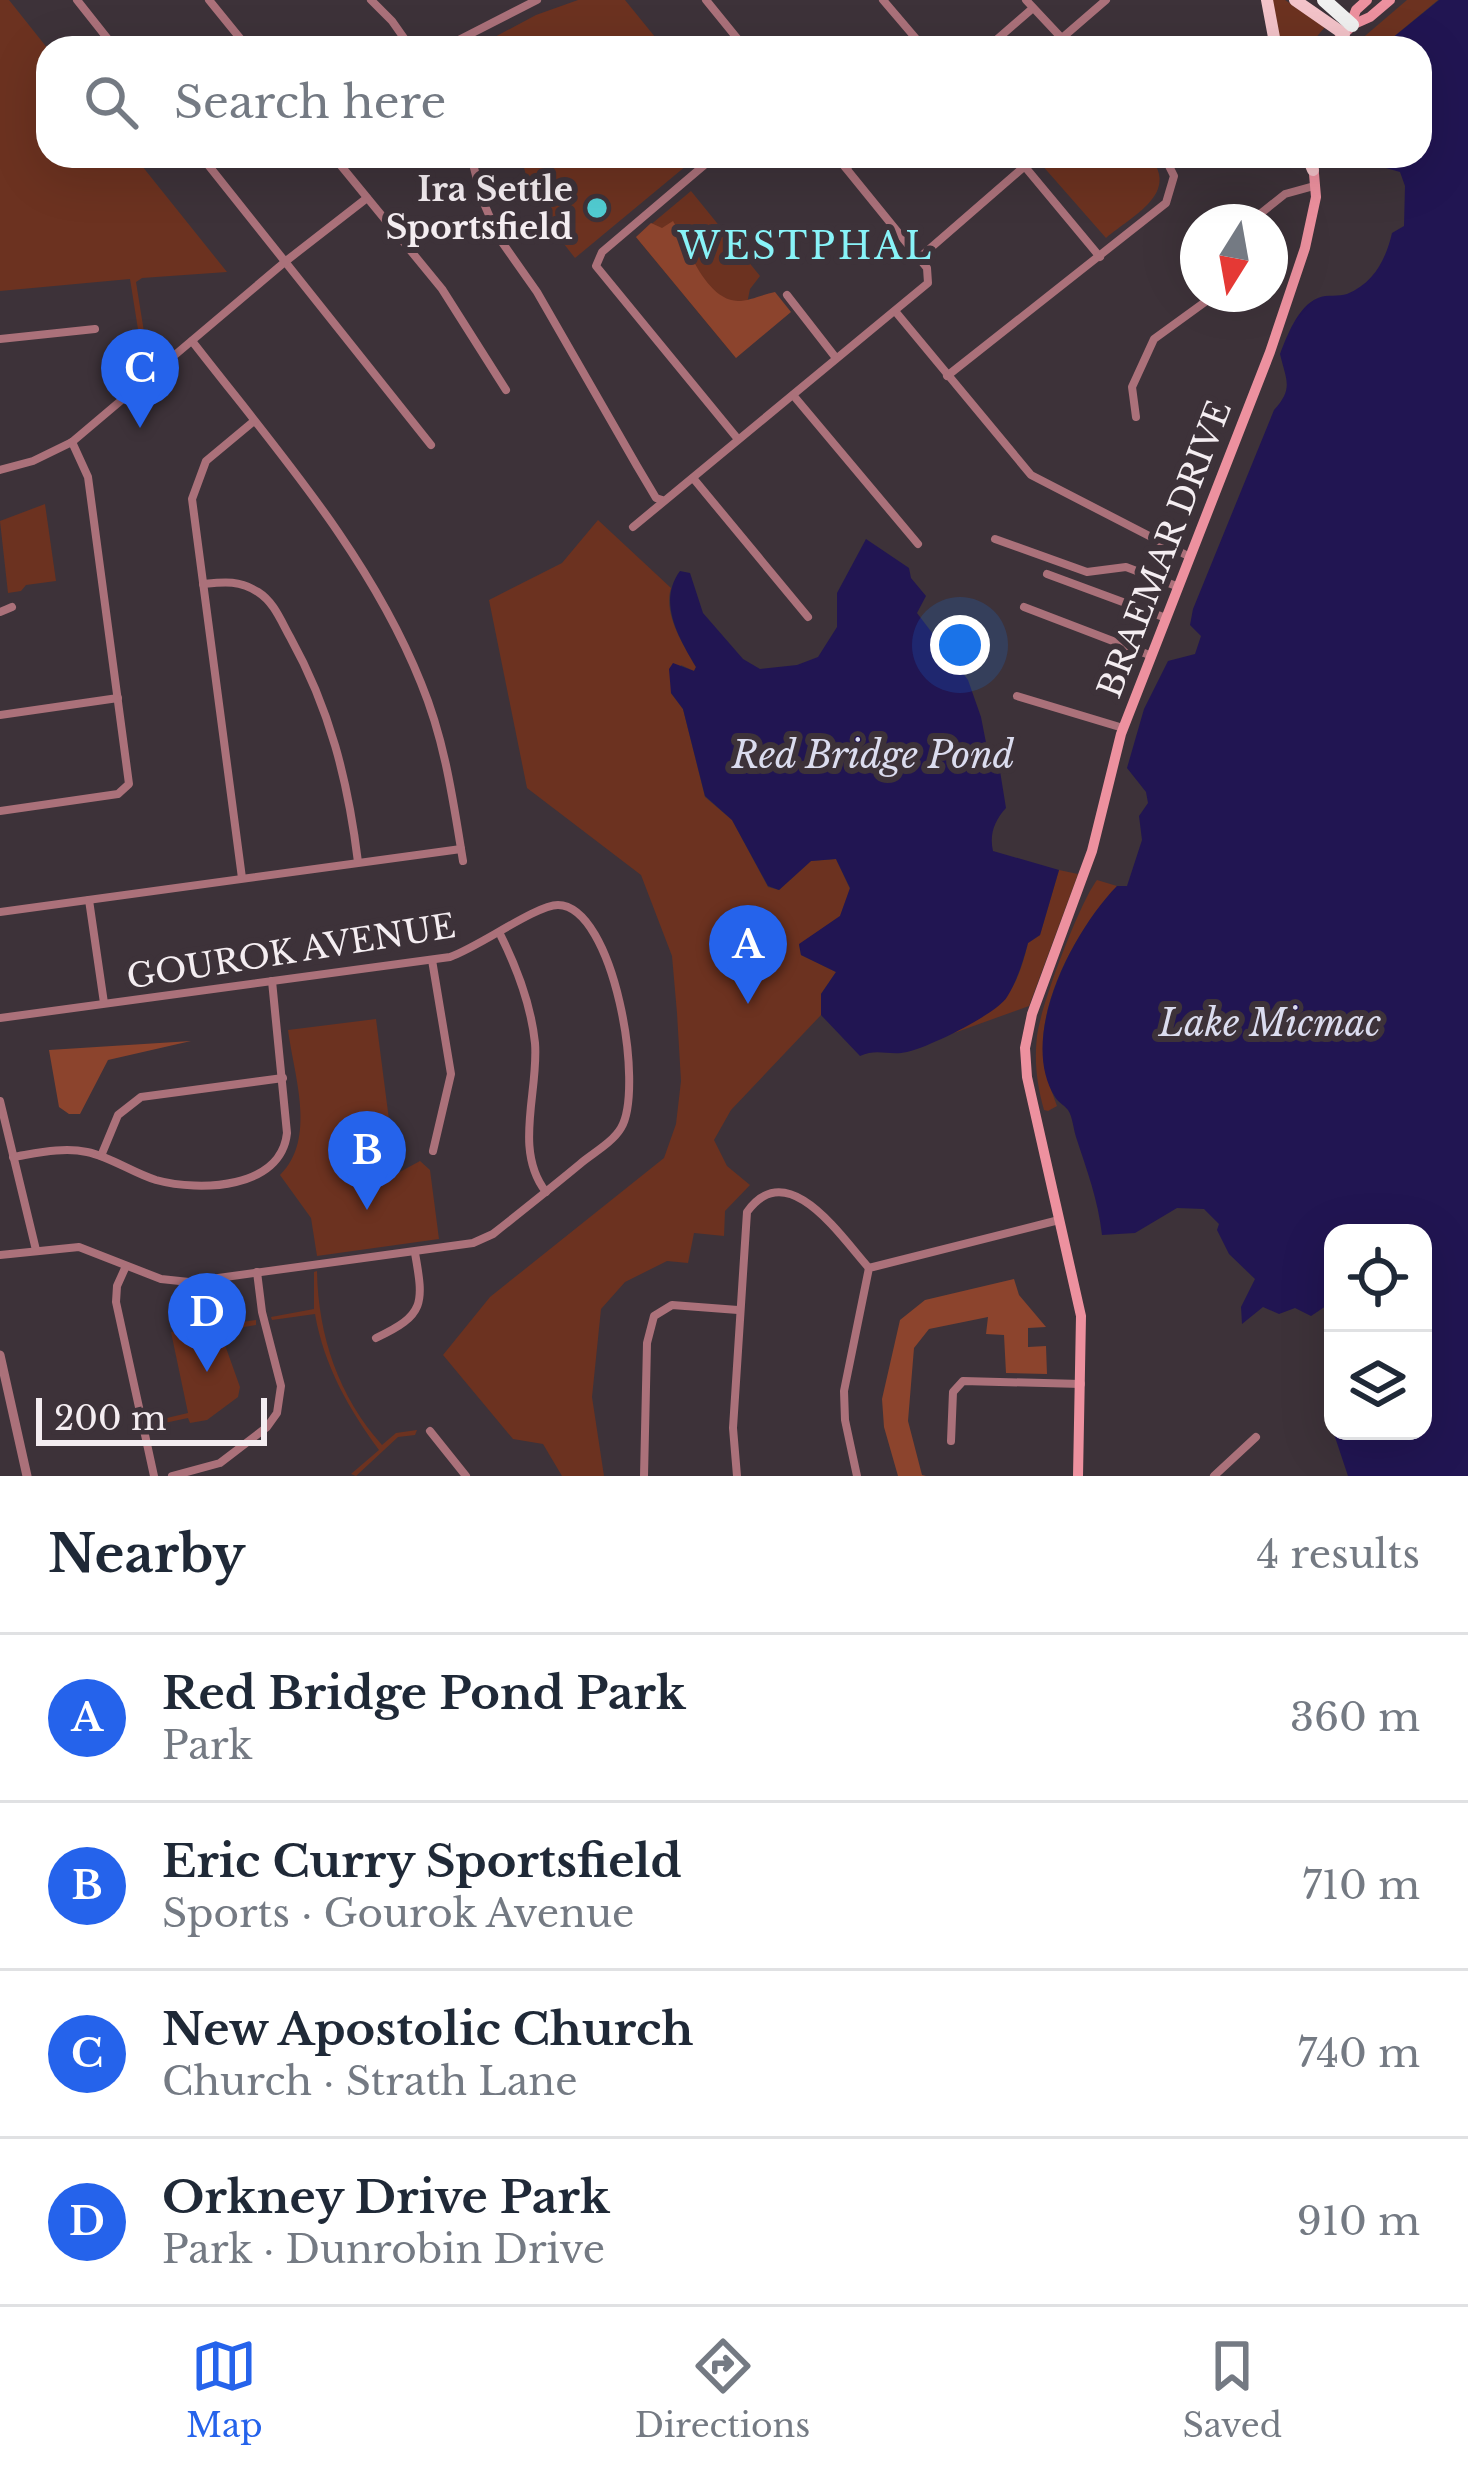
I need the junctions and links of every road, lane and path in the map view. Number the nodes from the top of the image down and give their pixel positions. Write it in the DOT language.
graph roads {
  1 [pos="77,0"];
  2 [pos="209,0"];
  3 [pos="371,0"];
  4 [pos="537,0"];
  5 [pos="706,0"];
  6 [pos="883,0"];
  7 [pos="1106,0"];
  8 [pos="1267,0"];
  9 [pos="1295,0"];
  10 [pos="1324,0"];
  11 [pos="1367,0"];
  12 [pos="1390,0"];
  13 [pos="1030,4"];
  14 [pos="1348,29"];
  15 [pos="106,36"];
  16 [pos="238,36"];
  17 [pos="403,36"];
  18 [pos="466,36"];
  19 [pos="736,36"];
  20 [pos="914,36"];
  21 [pos="999,36"];
  22 [pos="1060,36"];
  23 [pos="1064,36"];
  24 [pos="1274,36"];
  25 [pos="1341,36"];
  26 [pos="211,168"];
  27 [pos="343,168"];
  28 [pos="474,168"];
  29 [pos="701,168"];
  30 [pos="846,168"];
  31 [pos="1023,168"];
  32 [pos="1027,168"];
  33 [pos="1172,168"];
  34 [pos="1312,168"];
  35 [pos="1316,186"];
  36 [pos="367,198"];
  37 [pos="1272,204"];
  38 [pos="1100,257"];
  39 [pos="919,258"];
  40 [pos="286,261"];
  41 [pos="787,296"];
  42 [pos="895,310"];
  43 [pos="1191,312"];
  44 [pos="95,329"];
  45 [pos="0,339"];
  46 [pos="192,340"];
  47 [pos="836,358"];
  48 [pos="947,376"];
  49 [pos="506,390"];
  50 [pos="794,394"];
  51 [pos="1136,417"];
  52 [pos="254,421"];
  53 [pos="737,438"];
  54 [pos="72,442"];
  55 [pos="431,445"];
  56 [pos="0,470"];
  57 [pos="693,478"];
  58 [pos="662,500"];
  59 [pos="633,527"];
  60 [pos="995,538"];
  61 [pos="918,544"];
  62 [pos="1191,558"];
  63 [pos="1047,574"];
  64 [pos="203,584"];
  65 [pos="1180,587"];
  66 [pos="11,607"];
  67 [pos="1024,607"];
  68 [pos="0,613"];
  69 [pos="808,617"];
  70 [pos="1168,619"];
  71 [pos="1152,656"];
  72 [pos="1017,696"];
  73 [pos="118,698"];
  74 [pos="0,715"];
  75 [pos="1123,728"];
  76 [pos="0,811"];
  77 [pos="461,849"];
  78 [pos="463,861"];
  79 [pos="358,862"];
  80 [pos="242,878"];
  81 [pos="89,900"];
  82 [pos="0,913"];
  83 [pos="500,934"];
  84 [pos="432,960"];
  85 [pos="272,981"];
  86 [pos="104,1003"];
  87 [pos="0,1018"];
  88 [pos="284,1078"];
  89 [pos="0,1101"];
  90 [pos="433,1151"];
  91 [pos="101,1156"];
  92 [pos="14,1157"];
  93 [pos="546,1192"];
  94 [pos="1059,1220"];
  95 [pos="36,1250"];
  96 [pos="415,1253"];
  97 [pos="0,1256"];
  98 [pos="126,1266"];
  99 [pos="869,1268"];
  100 [pos="257,1272"];
  101 [pos="738,1310"];
  102 [pos="376,1338"];
  103 [pos="0,1355"];
  104 [pos="1082,1384"];
  105 [pos="430,1431"];
  106 [pos="1256,1437"];
  107 [pos="951,1442"];
  108 [pos="27,1476"];
  109 [pos="154,1476"];
  110 [pos="172,1476"];
  111 [pos="466,1476"];
  112 [pos="644,1476"];
  113 [pos="736,1476"];
  114 [pos="857,1476"];
  115 [pos="1078,1476"];
  116 [pos="1214,1476"];
  1 -- 15 [label="street"];
  2 -- 16 [label="street"];
  3 -- 17 [label="street"];
  4 -- 18 [label="street"];
  5 -- 19 [label="street"];
  6 -- 20 [label="street"];
  7 -- 23 [label="street"];
  8 -- 24 [label="main road"];
  9 -- 14 [label="main road"];
  10 -- 14 [label="highway"];
  11 -- 14 [label="main road"];
  12 -- 14 [label="main road"];
  13 -- 21 [label="street"];
  13 -- 22 [label="street"];
  14 -- 25 [label="main road"];
  26 -- 40 [label="street"];
  27 -- 36 [label="street"];
  28 -- 58 [label="street"];
  29 -- 53 [label="street"];
  30 -- 39 [label="street"];
  31 -- 39 [label="street"];
  32 -- 38 [label="street"];
  33 -- 38 [label="street"];
  34 -- 35 [label="main road, BRAEMAR DRIVE"];
  35 -- 37 [label="street"];
  35 -- 62 [label="main road, BRAEMAR DRIVE"];
  36 -- 40 [label="street"];
  36 -- 49 [label="street"];
  38 -- 48 [label="street"];
  39 -- 42 [label="street"];
  40 -- 46 [label="street"];
  40 -- 55 [label="street"];
  41 -- 47 [label="street"];
  42 -- 47 [label="street"];
  42 -- 48 [label="street"];
  43 -- 51 [label="street"];
  44 -- 45 [label="street"];
  46 -- 52 [label="street"];
  46 -- 54 [label="street"];
  47 -- 50 [label="street"];
  48 -- 62 [label="street"];
  50 -- 53 [label="street"];
  50 -- 61 [label="street"];
  52 -- 64 [label="street"];
  52 -- 77 [label="street"];
  53 -- 57 [label="street"];
  54 -- 56 [label="street"];
  54 -- 73 [label="street"];
  57 -- 58 [label="street"];
  57 -- 69 [label="street"];
  58 -- 59 [label="street"];
  60 -- 65 [label="street"];
  62 -- 65 [label="main road, BRAEMAR DRIVE"];
  63 -- 70 [label="street"];
  64 -- 79 [label="street"];
  64 -- 80 [label="street"];
  65 -- 70 [label="main road, BRAEMAR DRIVE"];
  66 -- 68 [label="street"];
  67 -- 71 [label="street"];
  70 -- 71 [label="main road, BRAEMAR DRIVE"];
  71 -- 75 [label="main road, BRAEMAR DRIVE"];
  72 -- 75 [label="street"];
  73 -- 74 [label="street"];
  73 -- 76 [label="street"];
  75 -- 94 [label="main road, BRAEMAR DRIVE"];
  77 -- 78 [label="street"];
  77 -- 79 [label="street"];
  79 -- 80 [label="street"];
  80 -- 81 [label="street"];
  81 -- 82 [label="street"];
  81 -- 86 [label="street"];
  83 -- 84 [label="street, GOUROK AVENUE"];
  83 -- 93 [label="street"];
  83 -- 93 [label="street, GOUROK AVENUE"];
  84 -- 85 [label="street, GOUROK AVENUE"];
  84 -- 90 [label="street"];
  85 -- 86 [label="street, GOUROK AVENUE"];
  85 -- 88 [label="street"];
  86 -- 87 [label="street, GOUROK AVENUE"];
  88 -- 91 [label="street"];
  88 -- 91 [label="street"];
  89 -- 92 [label="street"];
  91 -- 92 [label="street"];
  92 -- 95 [label="street"];
  93 -- 96 [label="street, GOUROK AVENUE"];
  94 -- 99 [label="street"];
  94 -- 104 [label="main road, BRAEMAR DRIVE"];
  95 -- 97 [label="street, GOUROK AVENUE"];
  95 -- 98 [label="street, GOUROK AVENUE"];
  96 -- 100 [label="street, GOUROK AVENUE"];
  96 -- 102 [label="street"];
  98 -- 100 [label="street, GOUROK AVENUE"];
  98 -- 109 [label="street"];
  99 -- 101 [label="street"];
  99 -- 114 [label="street"];
  100 -- 110 [label="street"];
  101 -- 112 [label="street"];
  101 -- 113 [label="street"];
  103 -- 108 [label="street"];
  104 -- 107 [label="street"];
  104 -- 115 [label="main road, BRAEMAR DRIVE"];
  105 -- 111 [label="street"];
  106 -- 116 [label="street"];
}
